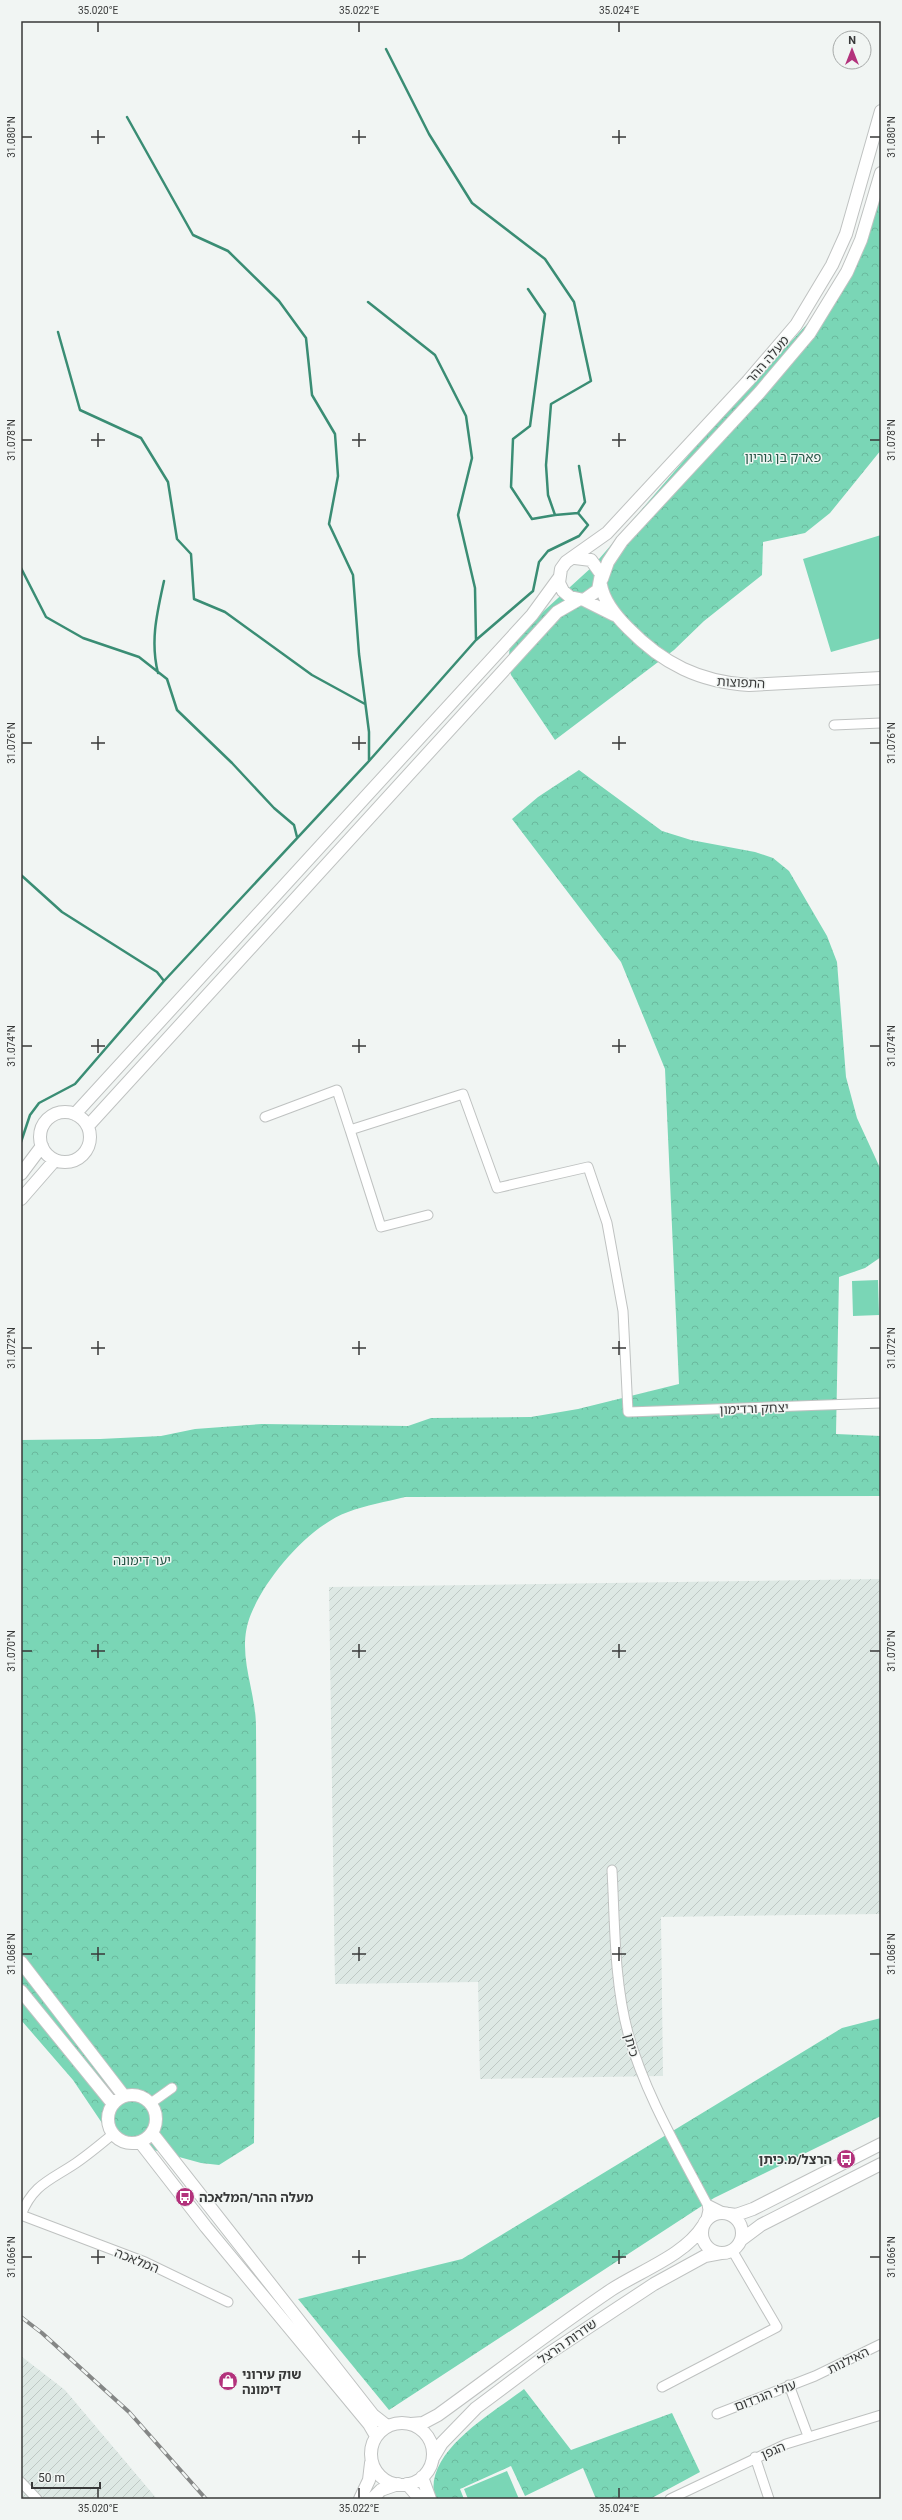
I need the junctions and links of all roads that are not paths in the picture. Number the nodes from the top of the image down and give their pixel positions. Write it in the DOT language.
graph roads {
  1 [pos="881,111"];
  2 [pos="881,173"];
  3 [pos="575,558"];
  4 [pos="559,578"];
  5 [pos="601,582"];
  6 [pos="581,600"];
  7 [pos="621,621"];
  8 [pos="881,678"];
  9 [pos="881,723"];
  10 [pos="834,725"];
  11 [pos="75,1114"];
  12 [pos="265,1117"];
  13 [pos="88,1126"];
  14 [pos="350,1130"];
  15 [pos="42,1146"];
  16 [pos="55,1160"];
  17 [pos="21,1174"];
  18 [pos="21,1199"];
  19 [pos="428,1215"];
  20 [pos="881,1403"];
  21 [pos="612,1870"];
  22 [pos="21,1962"];
  23 [pos="21,1990"];
  24 [pos="172,2088"];
  25 [pos="124,2096"];
  26 [pos="151,2103"];
  27 [pos="113,2104"];
  28 [pos="152,2133"];
  29 [pos="113,2134"];
  30 [pos="140,2142"];
  31 [pos="881,2144"];
  32 [pos="881,2164"];
  33 [pos="707,2204"];
  34 [pos="727,2214"];
  35 [pos="21,2215"];
  36 [pos="704,2224"];
  37 [pos="741,2240"];
  38 [pos="727,2252"];
  39 [pos="228,2302"];
  40 [pos="881,2344"];
  41 [pos="814,2376"];
  42 [pos="789,2385"];
  43 [pos="662,2387"];
  44 [pos="717,2414"];
  45 [pos="881,2415"];
  46 [pos="412,2424"];
  47 [pos="387,2426"];
  48 [pos="376,2436"];
  49 [pos="808,2436"];
  50 [pos="371,2457"];
  51 [pos="755,2457"];
  52 [pos="433,2458"];
  53 [pos="422,2477"];
  54 [pos="21,2482"];
  55 [pos="402,2484"];
  56 [pos="37,2499"];
  57 [pos="360,2499"];
  58 [pos="372,2499"];
  59 [pos="420,2499"];
  60 [pos="430,2499"];
  61 [pos="670,2499"];
  62 [pos="769,2499"];
  1 -- 3 [label="main road, מעלה ההר"];
  2 -- 5 [label="main road, מעלה ההר"];
  3 -- 4 [label="main road"];
  3 -- 5 [label="main road"];
  4 -- 6 [label="main road"];
  4 -- 11 [label="main road"];
  5 -- 6 [label="main road"];
  5 -- 7 [label="main road, התפוצות"];
  6 -- 7 [label="main road, התפוצות"];
  6 -- 13 [label="main road"];
  7 -- 8 [label="main road, התפוצות"];
  9 -- 10 [label="street"];
  11 -- 13 [label="main road"];
  11 -- 15 [label="main road"];
  12 -- 14 [label="street"];
  13 -- 16 [label="main road"];
  14 -- 19 [label="street"];
  14 -- 20 [label="street, יצחק ורדימון"];
  15 -- 16 [label="main road"];
  15 -- 17 [label="main road"];
  16 -- 18 [label="main road"];
  21 -- 33 [label="street, כיתן"];
  22 -- 25 [label="main road"];
  23 -- 27 [label="main road"];
  24 -- 26 [label="street"];
  25 -- 26 [label="main road"];
  25 -- 27 [label="main road"];
  26 -- 28 [label="main road"];
  27 -- 29 [label="main road"];
  28 -- 30 [label="main road"];
  28 -- 47 [label="main road"];
  29 -- 30 [label="main road"];
  29 -- 35 [label="street"];
  30 -- 48 [label="main road"];
  31 -- 34 [label="main road"];
  32 -- 37 [label="main road"];
  33 -- 34 [label="street"];
  33 -- 36 [label="street"];
  34 -- 36 [label="main road"];
  34 -- 37 [label="main road"];
  35 -- 39 [label="street, המלאכה"];
  36 -- 38 [label="main road"];
  36 -- 46 [label="main road, שדרות הרצל"];
  37 -- 38 [label="main road"];
  38 -- 43 [label="street"];
  38 -- 52 [label="main road, שדרות הרצל"];
  40 -- 41 [label="street, האילנות"];
  41 -- 42 [label="street, עולי הגרדום"];
  42 -- 44 [label="street, עולי הגרדום"];
  42 -- 49 [label="street"];
  45 -- 49 [label="street, הגפן"];
  46 -- 47 [label="main road"];
  46 -- 52 [label="main road"];
  47 -- 48 [label="main road"];
  48 -- 50 [label="main road"];
  49 -- 51 [label="street, הגפן"];
  50 -- 55 [label="main road"];
  50 -- 57 [label="main road"];
  51 -- 61 [label="street, הגפן"];
  51 -- 62 [label="street"];
  52 -- 53 [label="main road"];
  53 -- 55 [label="main road"];
  53 -- 60 [label="main road"];
  54 -- 56 [label="street"];
  55 -- 58 [label="main road"];
  55 -- 59 [label="main road"];
}
